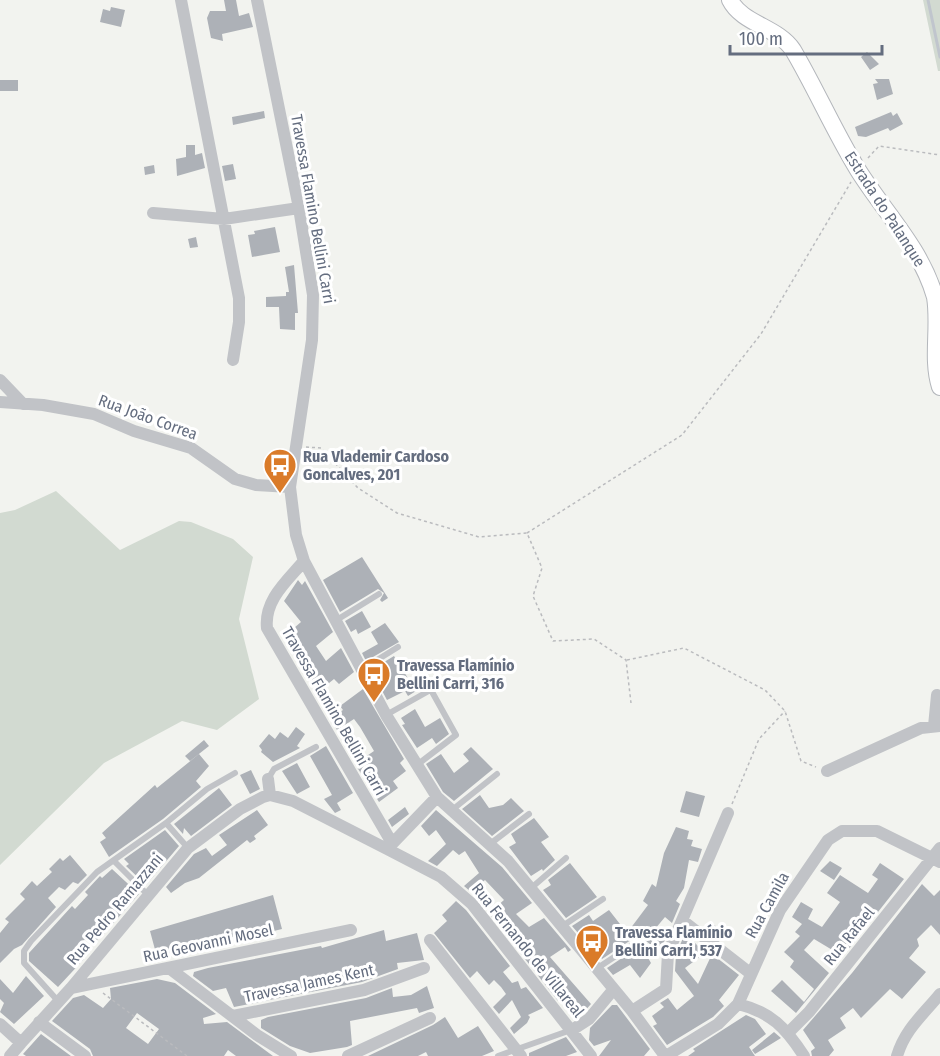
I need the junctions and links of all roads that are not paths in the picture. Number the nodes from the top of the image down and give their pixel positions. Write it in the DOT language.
graph roads {
  1 [pos="181,0"];
  2 [pos="257,0"];
  3 [pos="730,0"];
  4 [pos="299,208"];
  5 [pos="153,213"];
  6 [pos="224,219"];
  7 [pos="233,360"];
  8 [pos="0,380"];
  9 [pos="940,387"];
  10 [pos="0,402"];
  11 [pos="22,404"];
  12 [pos="290,488"];
  13 [pos="304,561"];
  14 [pos="379,594"];
  15 [pos="334,622"];
  16 [pos="398,647"];
  17 [pos="361,670"];
  18 [pos="450,679"];
  19 [pos="431,690"];
  20 [pos="939,694"];
  21 [pos="386,715"];
  22 [pos="937,726"];
  23 [pos="316,747"];
  24 [pos="416,765"];
  25 [pos="827,771"];
  26 [pos="235,772"];
  27 [pos="497,774"];
  28 [pos="268,779"];
  29 [pos="270,795"];
  30 [pos="436,797"];
  31 [pos="452,810"];
  32 [pos="728,813"];
  33 [pos="529,814"];
  34 [pos="166,823"];
  35 [pos="490,844"];
  36 [pos="390,846"];
  37 [pos="188,848"];
  38 [pos="937,856"];
  39 [pos="566,858"];
  40 [pos="114,861"];
  41 [pos="530,889"];
  42 [pos="147,894"];
  43 [pos="603,899"];
  44 [pos="683,921"];
  45 [pos="561,927"];
  46 [pos="351,930"];
  47 [pos="430,940"];
  48 [pos="634,944"];
  49 [pos="169,968"];
  50 [pos="424,968"];
  51 [pos="596,969"];
  52 [pos="750,973"];
  53 [pos="71,988"];
  54 [pos="613,990"];
  55 [pos="940,994"];
  56 [pos="58,1001"];
  57 [pos="738,1004"];
  58 [pos="632,1011"];
  59 [pos="233,1016"];
  60 [pos="430,1018"];
  61 [pos="39,1022"];
  62 [pos="0,1023"];
  63 [pos="572,1030"];
  64 [pos="789,1032"];
  65 [pos="21,1043"];
  66 [pos="518,1053"];
  67 [pos="10,1056"];
  68 [pos="85,1056"];
  69 [pos="291,1056"];
  70 [pos="348,1056"];
  71 [pos="498,1056"];
  72 [pos="591,1056"];
  73 [pos="665,1056"];
  74 [pos="804,1056"];
  75 [pos="897,1056"];
  1 -- 6 [label="street"];
  2 -- 4 [label="street, Travessa Flamino Bellini Carri"];
  3 -- 9 [label="street, Estrada do Palanque"];
  4 -- 6 [label="street"];
  4 -- 12 [label="street, Travessa Flamino Bellini Carri"];
  5 -- 6 [label="street"];
  6 -- 7 [label="street"];
  8 -- 11 [label="street"];
  10 -- 11 [label="street, Rua João Correa"];
  11 -- 12 [label="street, Rua João Correa"];
  12 -- 13 [label="street, Travessa Flamino Bellini Carri"];
  13 -- 15 [label="street"];
  13 -- 36 [label="street, Travessa Flamino Bellini Carri"];
  14 -- 15 [label="lane"];
  15 -- 17 [label="street"];
  16 -- 17 [label="lane"];
  17 -- 21 [label="street"];
  18 -- 19 [label="lane"];
  19 -- 21 [label="lane"];
  19 -- 24 [label="lane"];
  20 -- 22 [label="street"];
  21 -- 24 [label="street"];
  22 -- 25 [label="street"];
  23 -- 28 [label="lane"];
  24 -- 30 [label="street"];
  26 -- 34 [label="lane"];
  27 -- 31 [label="lane"];
  28 -- 29 [label="street"];
  29 -- 36 [label="street, Rua Fernando de Villareal"];
  29 -- 37 [label="street, Rua Pedro Ramazzani"];
  30 -- 31 [label="street"];
  30 -- 36 [label="street"];
  31 -- 35 [label="street"];
  32 -- 44 [label="street"];
  33 -- 35 [label="lane"];
  34 -- 37 [label="lane"];
  34 -- 40 [label="lane"];
  35 -- 41 [label="street"];
  36 -- 63 [label="street, Rua Fernando de Villareal"];
  37 -- 42 [label="street, Rua Pedro Ramazzani"];
  38 -- 52 [label="street, Rua Camila"];
  38 -- 64 [label="street, Rua Rafael"];
  39 -- 41 [label="lane"];
  40 -- 42 [label="lane"];
  40 -- 56 [label="lane"];
  41 -- 45 [label="street"];
  42 -- 53 [label="street, Rua Pedro Ramazzani"];
  43 -- 45 [label="lane"];
  44 -- 52 [label="street"];
  44 -- 58 [label="street"];
  45 -- 51 [label="street"];
  46 -- 49 [label="street, Rua Geovanni Mosel"];
  47 -- 66 [label="street"];
  48 -- 51 [label="lane"];
  49 -- 53 [label="street, Rua Geovanni Mosel"];
  49 -- 59 [label="street"];
  50 -- 59 [label="street, Travessa James Kent"];
  51 -- 54 [label="street"];
  52 -- 57 [label="street, Rua Camila"];
  53 -- 56 [label="street, Rua Pedro Ramazzani"];
  54 -- 58 [label="street"];
  54 -- 63 [label="street"];
  55 -- 75 [label="street"];
  56 -- 61 [label="street, Rua Pedro Ramazzani"];
  57 -- 64 [label="street"];
  57 -- 73 [label="street, Rua Camila"];
  58 -- 73 [label="street"];
  59 -- 69 [label="street"];
  60 -- 70 [label="street"];
  61 -- 65 [label="street, Rua Pedro Ramazzani"];
  61 -- 68 [label="street"];
  62 -- 65 [label="street"];
  63 -- 66 [label="lane"];
  63 -- 72 [label="street, Rua Fernando de Villareal"];
  64 -- 74 [label="street"];
  65 -- 67 [label="street, Rua Pedro Ramazzani"];
  66 -- 71 [label="lane"];
}
